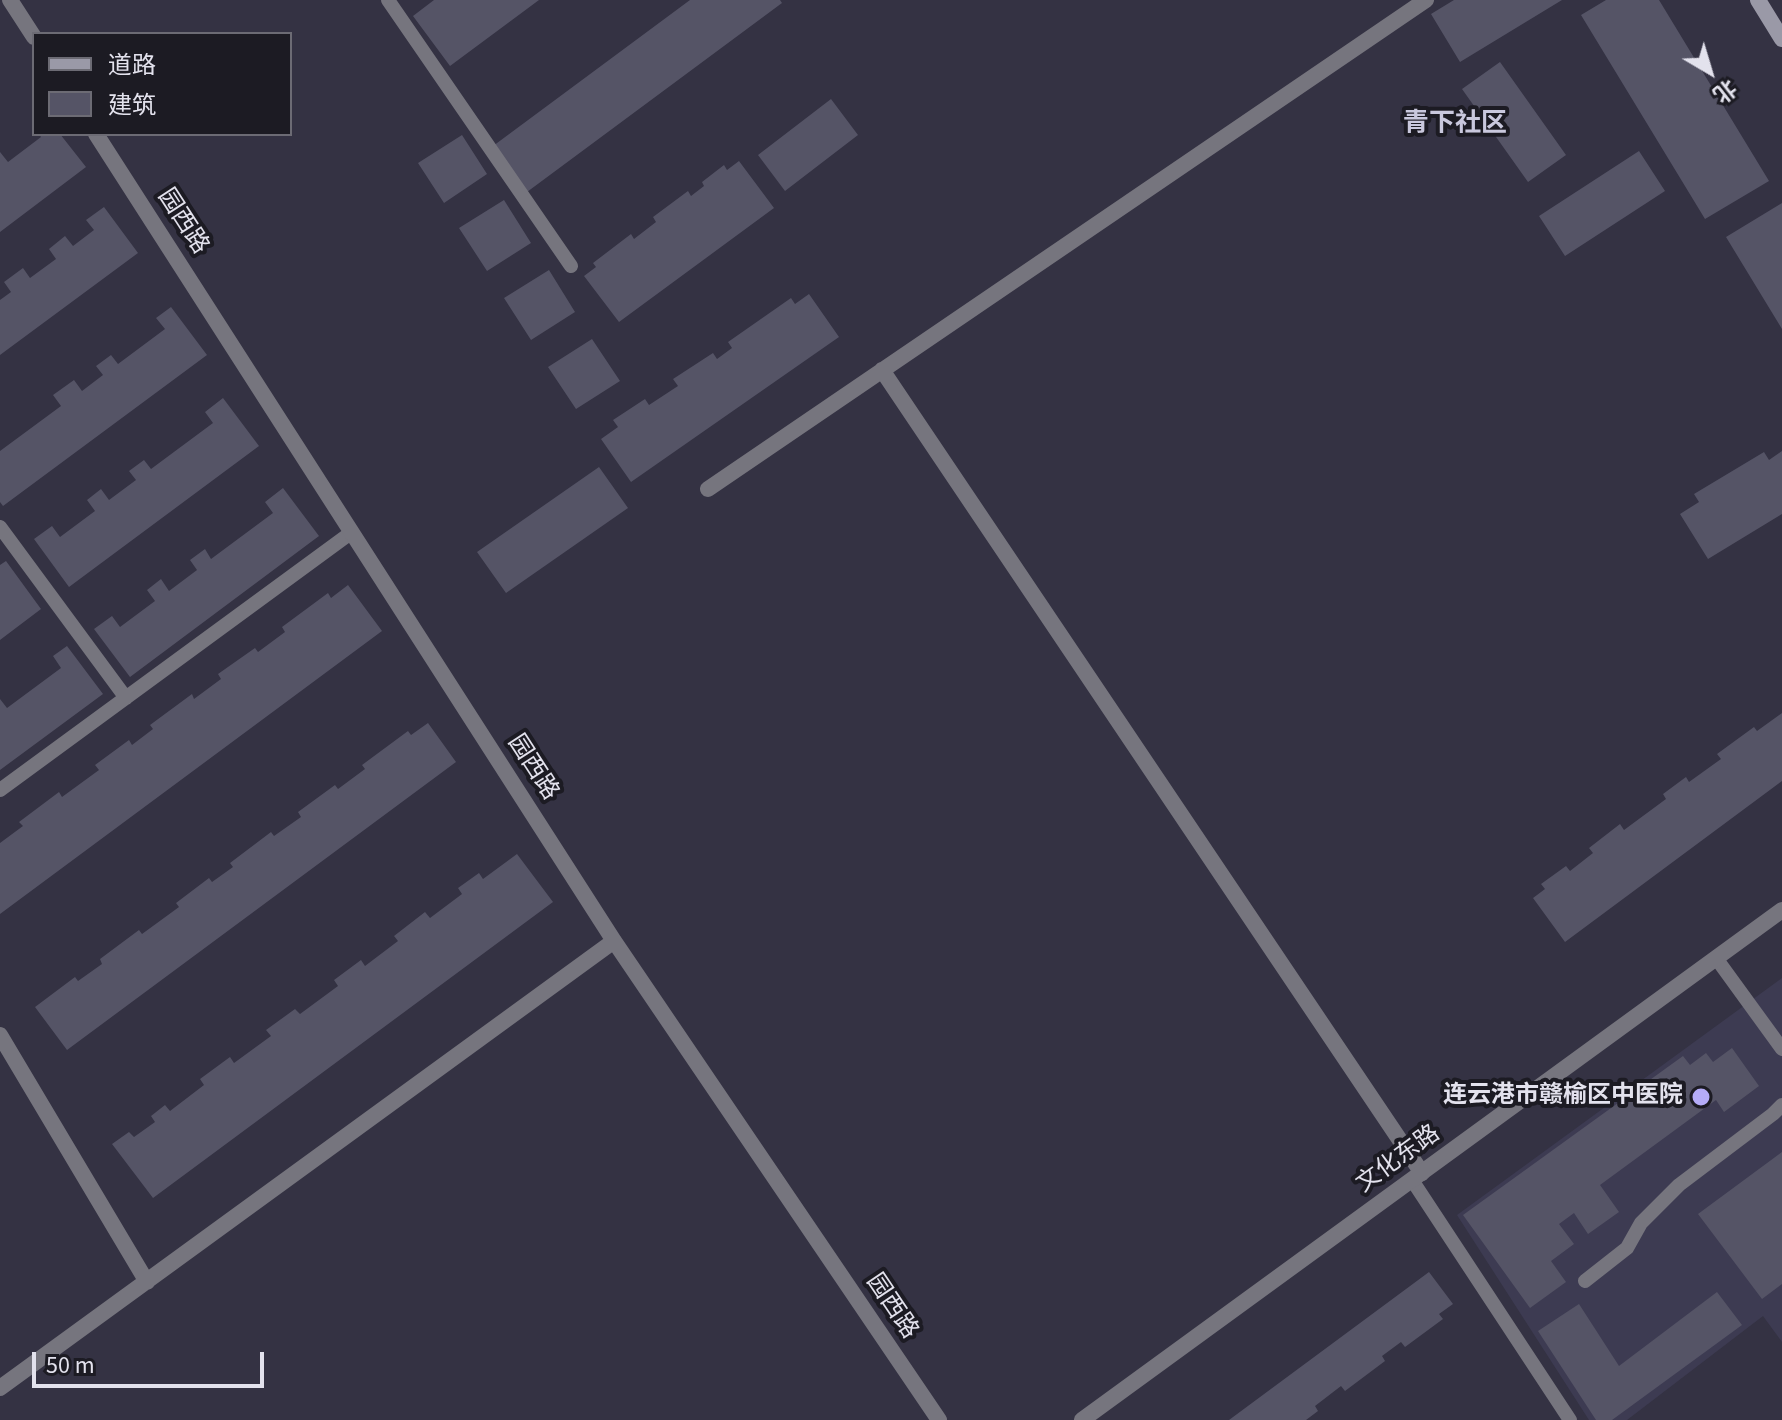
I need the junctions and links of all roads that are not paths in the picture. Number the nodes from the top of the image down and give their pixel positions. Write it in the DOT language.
graph roads {
  1 [pos="10,0"];
  2 [pos="388,0"];
  3 [pos="1426,0"];
  4 [pos="1758,0"];
  5 [pos="32,34"];
  6 [pos="1782,39"];
  7 [pos="97,136"];
  8 [pos="571,266"];
  9 [pos="882,370"];
  10 [pos="708,489"];
  11 [pos="0,527"];
  12 [pos="352,532"];
  13 [pos="126,698"];
  14 [pos="0,790"];
  15 [pos="1782,910"];
  16 [pos="614,941"];
  17 [pos="1716,958"];
  18 [pos="0,1035"];
  19 [pos="1782,1049"];
  20 [pos="1782,1105"];
  21 [pos="1417,1176"];
  22 [pos="1585,1281"];
  23 [pos="147,1282"];
  24 [pos="0,1388"];
  25 [pos="939,1420"];
  26 [pos="1082,1420"];
  27 [pos="1570,1420"];
  1 -- 5 [label="street"];
  2 -- 8 [label="lane"];
  3 -- 9 [label="street"];
  4 -- 6 [label="main road"];
  7 -- 12 [label="street, 园西路"];
  9 -- 10 [label="street"];
  9 -- 21 [label="street"];
  11 -- 13 [label="lane"];
  12 -- 13 [label="lane"];
  12 -- 16 [label="street, 园西路"];
  13 -- 14 [label="lane"];
  15 -- 17 [label="street, 文化东路"];
  16 -- 23 [label="street"];
  16 -- 25 [label="street, 园西路"];
  17 -- 19 [label="lane"];
  17 -- 21 [label="street, 文化东路"];
  18 -- 23 [label="street"];
  20 -- 22 [label="lane"];
  21 -- 26 [label="street, 文化东路"];
  21 -- 27 [label="lane"];
  23 -- 24 [label="street"];
}
